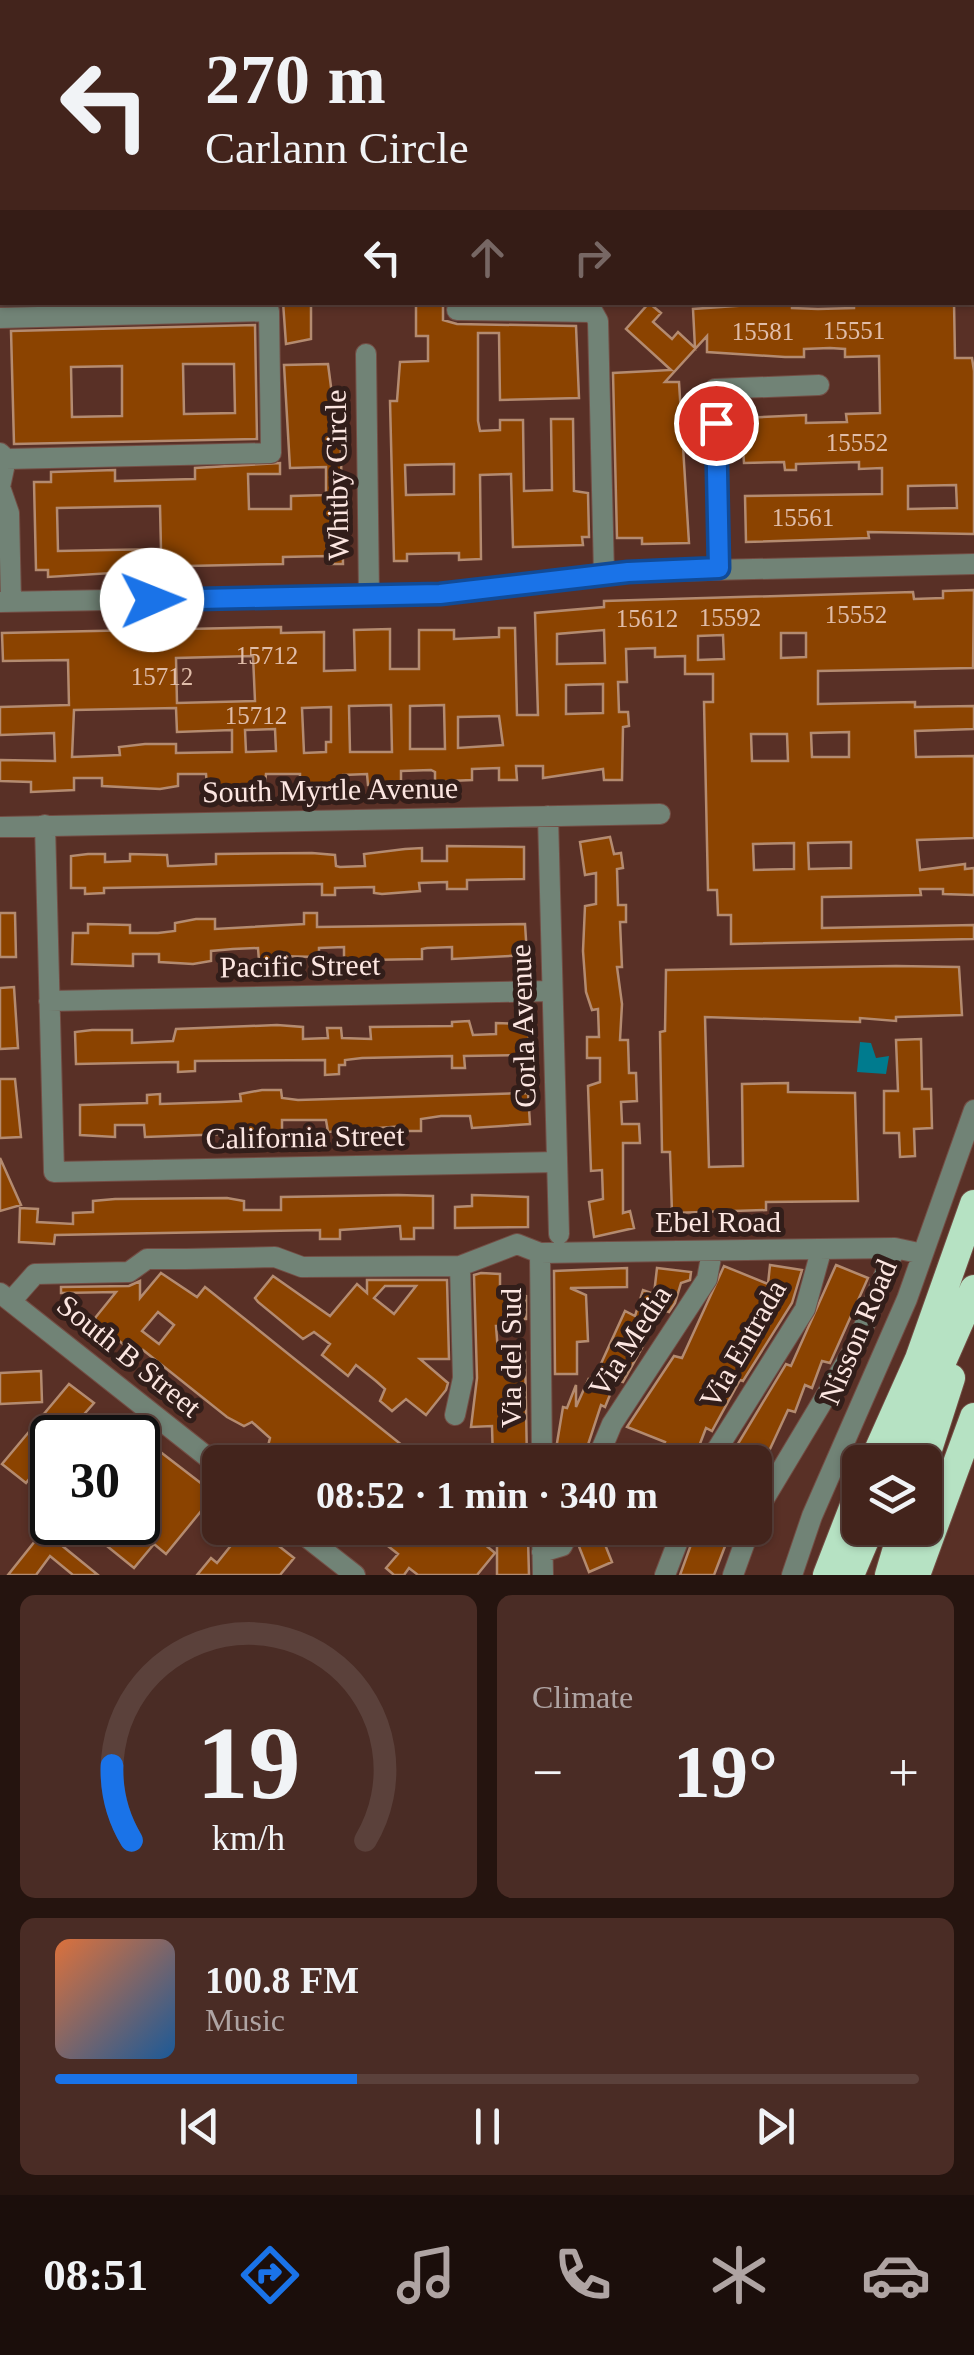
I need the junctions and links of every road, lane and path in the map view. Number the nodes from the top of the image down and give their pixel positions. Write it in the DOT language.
graph roads {
  1 [pos="457,310"];
  2 [pos="0,318"];
  3 [pos="366,354"];
  4 [pos="820,385"];
  5 [pos="3,456"];
  6 [pos="0,488"];
  7 [pos="974,564"];
  8 [pos="719,568"];
  9 [pos="604,574"];
  10 [pos="369,595"];
  11 [pos="6,602"];
  12 [pos="660,814"];
  13 [pos="548,816"];
  14 [pos="45,826"];
  15 [pos="0,827"];
  16 [pos="552,992"];
  17 [pos="49,1001"];
  18 [pos="974,1110"];
  19 [pos="557,1162"];
  20 [pos="974,1204"];
  21 [pos="559,1234"];
  22 [pos="895,1248"];
  23 [pos="821,1251"];
  24 [pos="540,1252"];
  25 [pos="712,1252"];
  26 [pos="923,1254"];
  27 [pos="460,1266"];
  28 [pos="974,1289"];
  29 [pos="6,1296"];
  30 [pos="974,1310"];
  31 [pos="455,1415"];
  32 [pos="974,1417"];
  33 [pos="542,1445"];
  34 [pos="603,1445"];
  35 [pos="719,1445"];
  36 [pos="880,1445"];
  37 [pos="905,1445"];
  38 [pos="930,1445"];
  39 [pos="202,1453"];
  40 [pos="772,1486"];
  41 [pos="842,1535"];
  42 [pos="317,1545"];
  43 [pos="542,1545"];
  44 [pos="562,1545"];
  45 [pos="676,1545"];
  46 [pos="744,1545"];
  47 [pos="863,1545"];
  48 [pos="898,1545"];
  49 [pos="542,1552"];
  50 [pos="355,1575"];
  51 [pos="543,1575"];
  52 [pos="665,1575"];
  53 [pos="734,1575"];
  54 [pos="792,1575"];
  55 [pos="826,1575"];
  56 [pos="850,1575"];
  57 [pos="889,1575"];
  58 [pos="916,1575"];
  1 -- 9 [label="street"];
  2 -- 5 [label="street"];
  3 -- 10 [label="street, Whitby Circle"];
  4 -- 8 [label="street"];
  5 -- 6 [label="street"];
  6 -- 11 [label="street"];
  7 -- 8 [label="street"];
  8 -- 9 [label="street"];
  9 -- 10 [label="street"];
  10 -- 11 [label="street"];
  12 -- 13 [label="street, South Myrtle Avenue"];
  13 -- 14 [label="street, South Myrtle Avenue"];
  13 -- 16 [label="street, Corla Avenue"];
  14 -- 15 [label="street, South Myrtle Avenue"];
  14 -- 17 [label="street"];
  16 -- 17 [label="street, Pacific Street"];
  16 -- 19 [label="street, Corla Avenue"];
  17 -- 19 [label="street, California Street"];
  18 -- 26 [label="street, Nisson Road"];
  19 -- 21 [label="street, Corla Avenue"];
  20 -- 36 [label="highway"];
  22 -- 23 [label="street, Ebel Road"];
  22 -- 26 [label="street, Ebel Road"];
  22 -- 40 [label="street"];
  23 -- 25 [label="street, Ebel Road"];
  23 -- 35 [label="street, Via Entrada"];
  24 -- 25 [label="street, Ebel Road"];
  24 -- 27 [label="street, Ebel Road"];
  24 -- 33 [label="street, Via del Sud"];
  25 -- 34 [label="street, Via Media"];
  26 -- 54 [label="street, Nisson Road"];
  27 -- 29 [label="street"];
  27 -- 31 [label="street"];
  28 -- 37 [label="highway"];
  29 -- 39 [label="street, South B Street"];
  30 -- 38 [label="highway"];
  32 -- 58 [label="highway"];
  41 -- 55 [label="highway"];
  42 -- 50 [label="street"];
  43 -- 49 [label="street"];
  44 -- 49 [label="street"];
  45 -- 52 [label="street"];
  46 -- 53 [label="street"];
  47 -- 56 [label="highway"];
  48 -- 57 [label="highway"];
  49 -- 51 [label="street"];
}
